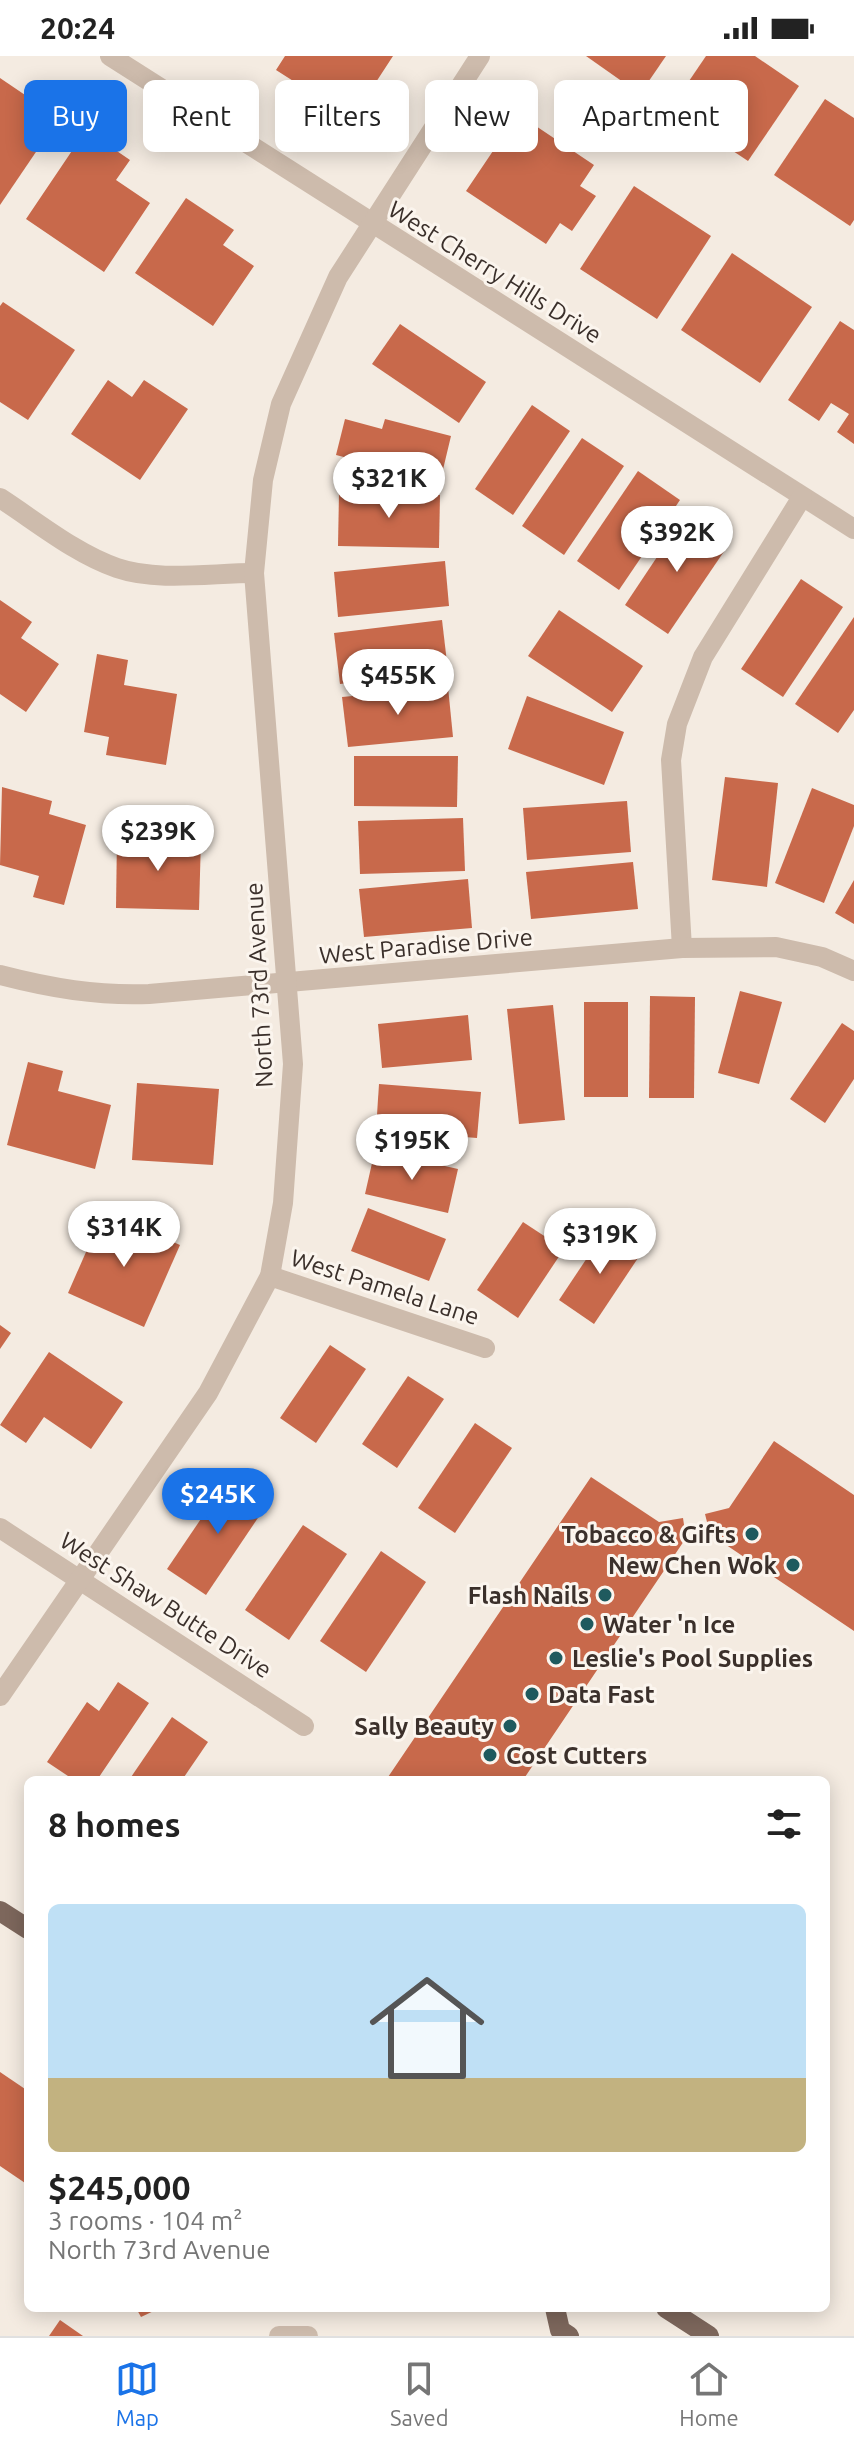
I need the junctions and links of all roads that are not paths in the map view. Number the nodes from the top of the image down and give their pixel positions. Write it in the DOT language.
graph roads {
  1 [pos="110,56"];
  2 [pos="480,56"];
  3 [pos="371,224"];
  4 [pos="802,497"];
  5 [pos="0,498"];
  6 [pos="854,529"];
  7 [pos="254,573"];
  8 [pos="682,948"];
  9 [pos="854,971"];
  10 [pos="0,975"];
  11 [pos="289,984"];
  12 [pos="270,1276"];
  13 [pos="485,1348"];
  14 [pos="0,1528"];
  15 [pos="80,1580"];
  16 [pos="0,1696"];
  17 [pos="304,1726"];
  18 [pos="0,1911"];
  19 [pos="24,1926"];
  20 [pos="556,2312"];
  21 [pos="672,2312"];
  22 [pos="279,2336"];
  23 [pos="308,2336"];
  24 [pos="569,2336"];
  25 [pos="709,2336"];
  1 -- 3 [label="street, West Cherry Hills Drive"];
  2 -- 3 [label="street, North 73rd Avenue"];
  3 -- 4 [label="street, West Cherry Hills Drive"];
  3 -- 7 [label="street, North 73rd Avenue"];
  4 -- 6 [label="street, West Cherry Hills Drive"];
  4 -- 8 [label="street"];
  5 -- 7 [label="street"];
  7 -- 11 [label="street, North 73rd Avenue"];
  8 -- 9 [label="street, West Paradise Drive"];
  8 -- 11 [label="street, West Paradise Drive"];
  10 -- 11 [label="street, West Paradise Drive"];
  11 -- 12 [label="street, North 73rd Avenue"];
  12 -- 13 [label="street, West Pamela Lane"];
  12 -- 15 [label="street, North 73rd Avenue"];
  14 -- 15 [label="street, West Shaw Butte Drive"];
  15 -- 16 [label="street, North 73rd Avenue"];
  15 -- 17 [label="street, West Shaw Butte Drive"];
  18 -- 19 [label="main road"];
  20 -- 24 [label="main road"];
  21 -- 25 [label="main road"];
  22 -- 23 [label="street"];
}
